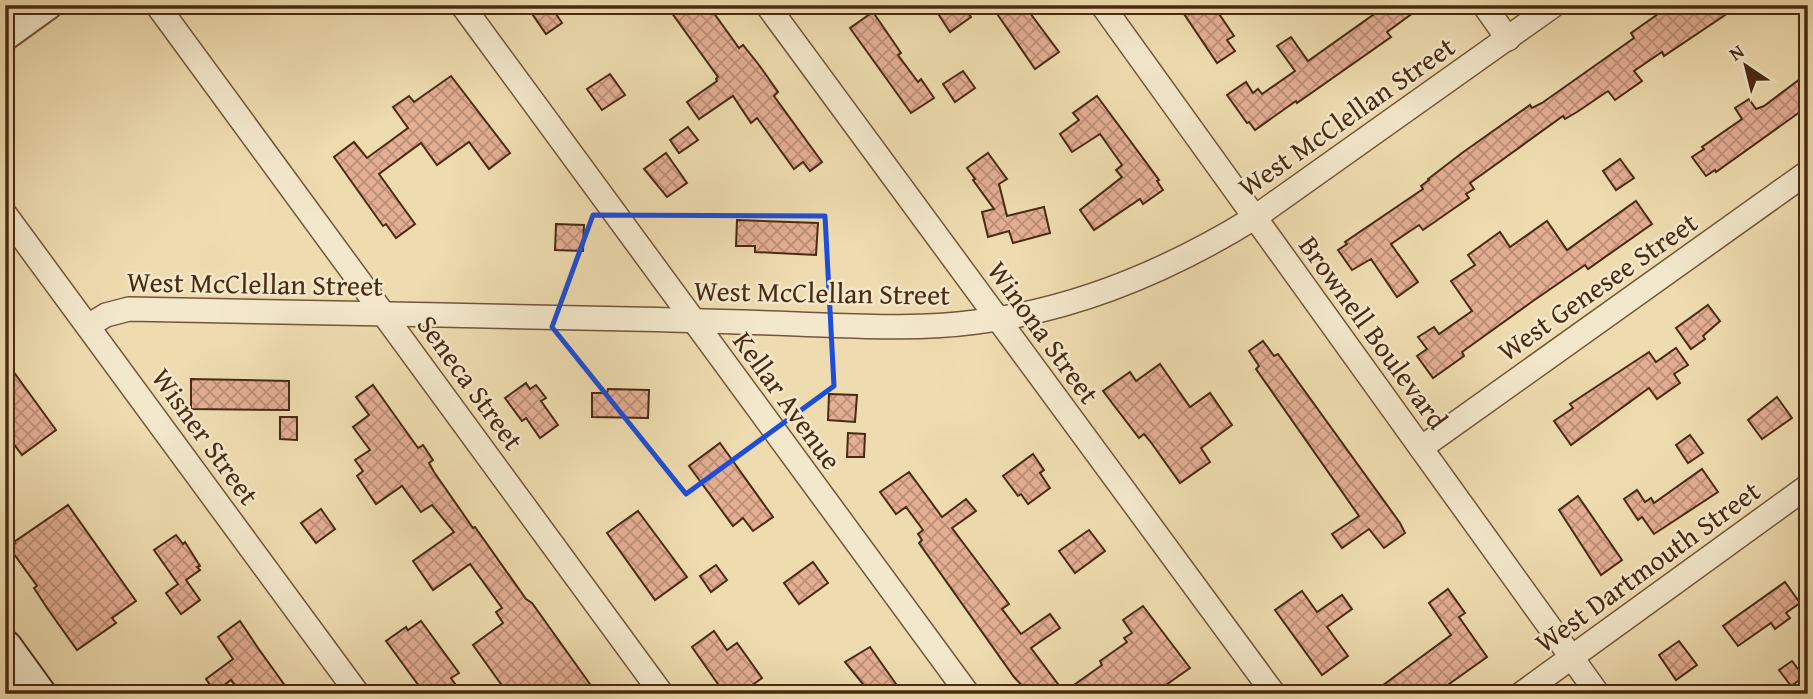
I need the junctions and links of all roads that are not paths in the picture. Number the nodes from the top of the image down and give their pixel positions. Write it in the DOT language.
graph roads {
  1 [pos="48,5"];
  2 [pos="157,5"];
  3 [pos="462,5"];
  4 [pos="767,5"];
  5 [pos="1102,5"];
  6 [pos="1484,5"];
  7 [pos="1554,5"];
  8 [pos="5,36"];
  9 [pos="1508,39"];
  10 [pos="1808,173"];
  11 [pos="5,214"];
  12 [pos="1254,218"];
  13 [pos="384,314"];
  14 [pos="998,319"];
  15 [pos="693,320"];
  16 [pos="88,327"];
  17 [pos="1421,447"];
  18 [pos="1808,486"];
  19 [pos="5,647"];
  20 [pos="1572,657"];
  21 [pos="40,694"];
  22 [pos="358,694"];
  23 [pos="662,694"];
  24 [pos="968,694"];
  25 [pos="1274,694"];
  26 [pos="1521,694"];
  27 [pos="1598,694"];
  1 -- 8 [label="street"];
  2 -- 13 [label="street, Seneca Street"];
  3 -- 15 [label="street, Kellar Avenue"];
  4 -- 14 [label="street, Winona Street"];
  5 -- 12 [label="street, Brownell Boulevard"];
  6 -- 9 [label="street"];
  7 -- 9 [label="street, West McClellan Street"];
  9 -- 12 [label="street, West McClellan Street"];
  10 -- 17 [label="street, West Genesee Street"];
  11 -- 16 [label="street, Wisner Street"];
  12 -- 14 [label="street, West McClellan Street"];
  12 -- 17 [label="street, Brownell Boulevard"];
  13 -- 15 [label="street, West McClellan Street"];
  13 -- 16 [label="street, West McClellan Street"];
  13 -- 23 [label="street, Seneca Street"];
  14 -- 15 [label="street, West McClellan Street"];
  14 -- 25 [label="street, Winona Street"];
  15 -- 24 [label="street, Kellar Avenue"];
  16 -- 22 [label="street, Wisner Street"];
  17 -- 20 [label="street, Brownell Boulevard"];
  18 -- 20 [label="street, West Dartmouth Street"];
  19 -- 21 [label="main road"];
  20 -- 26 [label="street, West Dartmouth Street"];
  20 -- 27 [label="street, Brownell Boulevard"];
}
